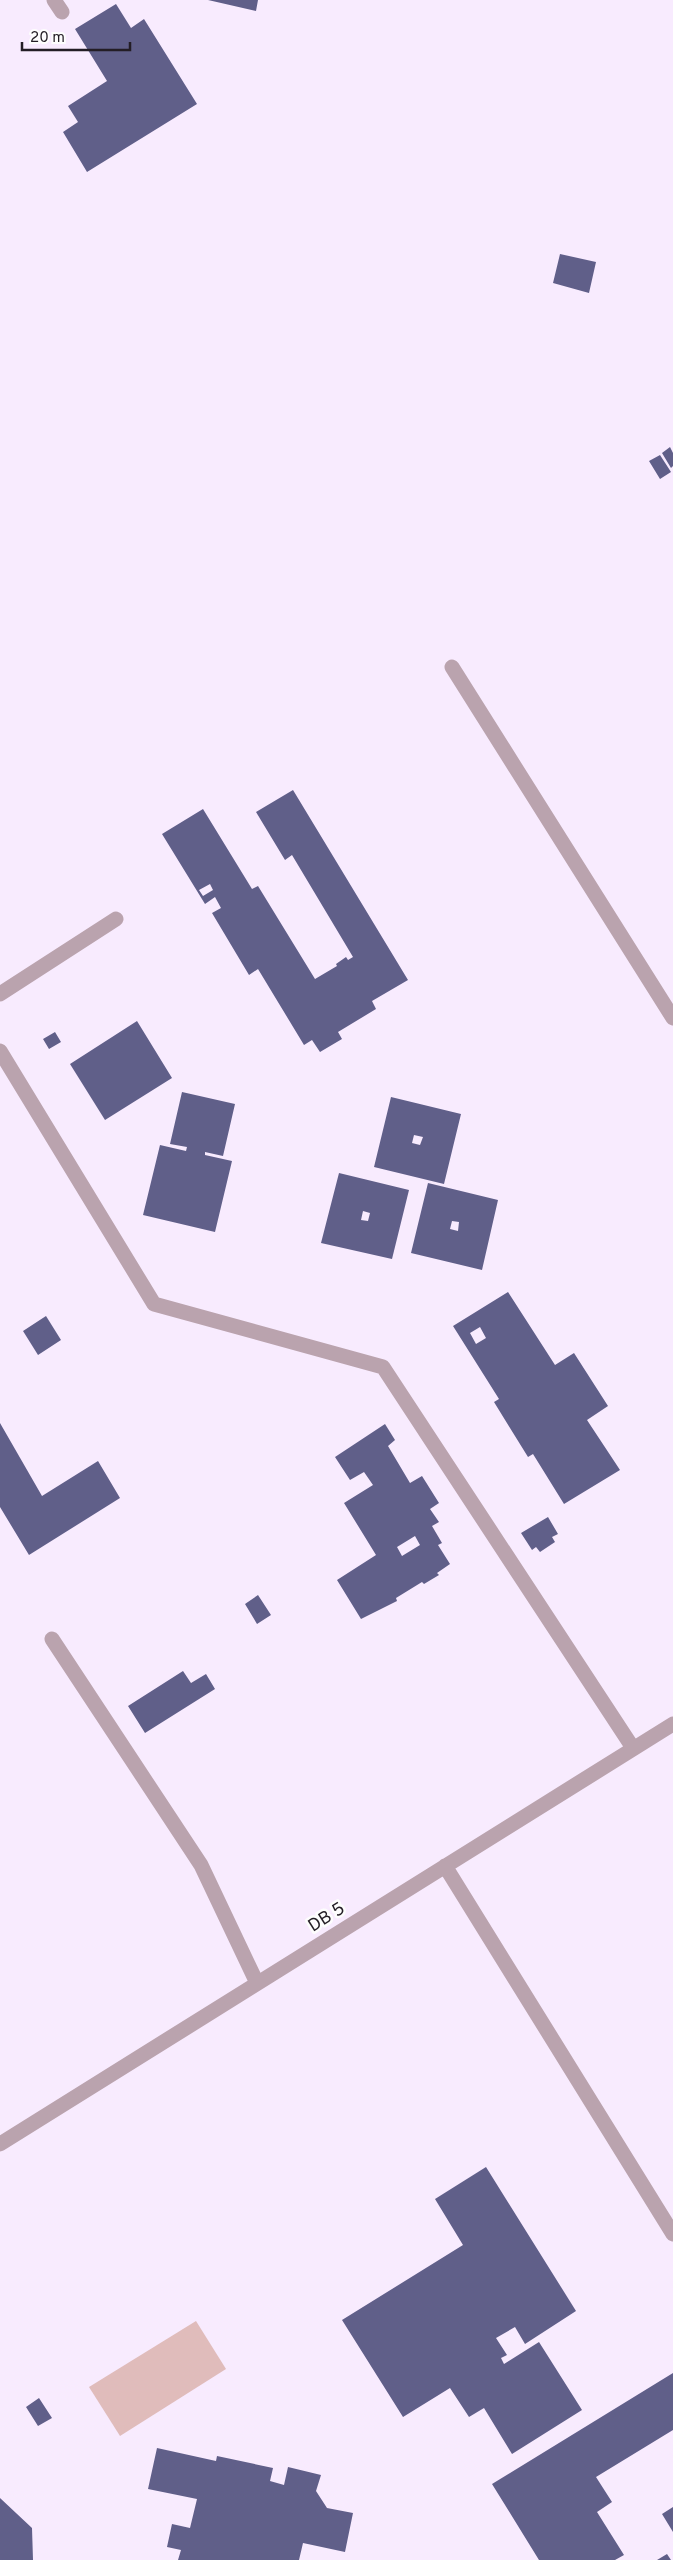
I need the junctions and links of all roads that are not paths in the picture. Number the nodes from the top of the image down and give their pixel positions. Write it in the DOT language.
graph roads {
  1 [pos="452,667"];
  2 [pos="116,920"];
  3 [pos="0,994"];
  4 [pos="673,1018"];
  5 [pos="0,1051"];
  6 [pos="52,1639"];
  7 [pos="673,1724"];
  8 [pos="633,1748"];
  9 [pos="445,1866"];
  10 [pos="257,1983"];
  11 [pos="0,2144"];
  12 [pos="673,2234"];
  1 -- 4 [label="street"];
  2 -- 3 [label="street"];
  5 -- 8 [label="street"];
  6 -- 10 [label="street"];
  7 -- 8 [label="street, DB 5"];
  8 -- 9 [label="street, DB 5"];
  9 -- 10 [label="street, DB 5"];
  9 -- 12 [label="street"];
  10 -- 11 [label="street, DB 5"];
}
